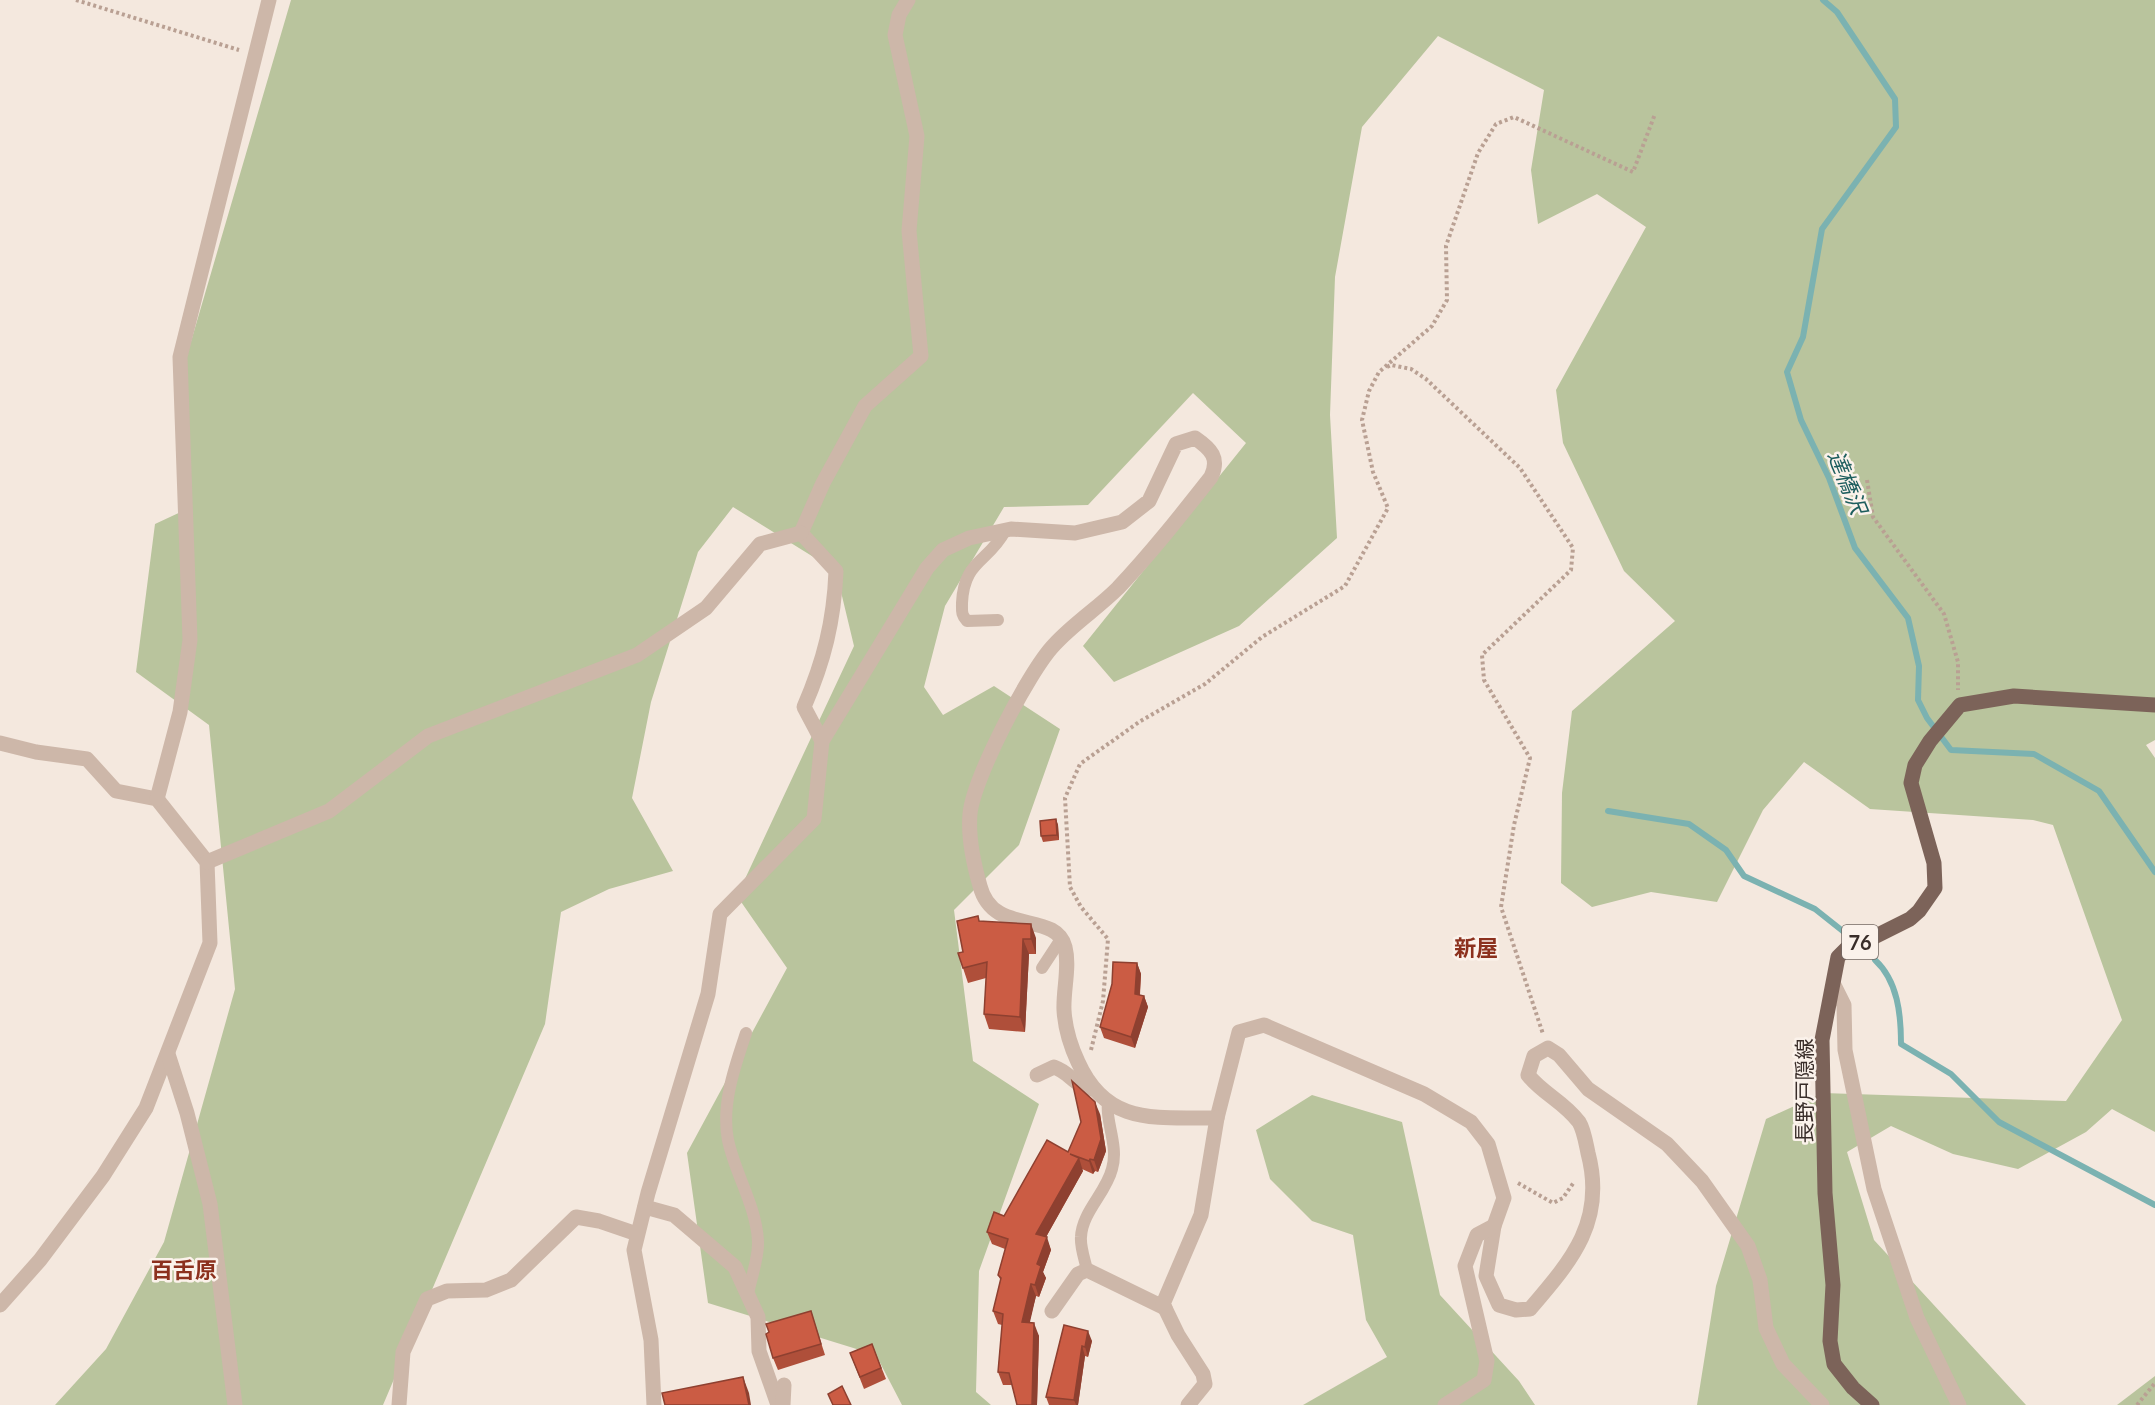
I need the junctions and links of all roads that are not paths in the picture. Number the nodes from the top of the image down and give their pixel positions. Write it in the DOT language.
graph roads {
  1 [pos="269,0"];
  2 [pos="908,0"];
  3 [pos="1005,531"];
  4 [pos="801,533"];
  5 [pos="998,620"];
  6 [pos="2155,705"];
  7 [pos="822,741"];
  8 [pos="0,743"];
  9 [pos="157,799"];
  10 [pos="207,862"];
  11 [pos="1061,939"];
  12 [pos="1042,968"];
  13 [pos="1834,985"];
  14 [pos="746,1033"];
  15 [pos="168,1054"];
  16 [pos="1037,1075"];
  17 [pos="1089,1083"];
  18 [pos="1108,1104"];
  19 [pos="1217,1118"];
  20 [pos="645,1207"];
  21 [pos="1494,1226"];
  22 [pos="637,1234"];
  23 [pos="1087,1269"];
  24 [pos="748,1294"];
  25 [pos="0,1305"];
  26 [pos="1165,1308"];
  27 [pos="1052,1311"];
  28 [pos="784,1385"];
  29 [pos="235,1405"];
  30 [pos="399,1405"];
  31 [pos="654,1405"];
  32 [pos="778,1405"];
  33 [pos="783,1405"];
  34 [pos="1188,1405"];
  35 [pos="1445,1405"];
  36 [pos="1822,1405"];
  37 [pos="1872,1405"];
  38 [pos="1959,1405"];
  1 -- 9 [label="street"];
  2 -- 4 [label="street"];
  3 -- 5 [label="lane"];
  3 -- 7 [label="street"];
  3 -- 11 [label="street"];
  4 -- 7 [label="street"];
  4 -- 10 [label="street"];
  6 -- 13 [label="main road, 長野戸隠線 / 76"];
  7 -- 20 [label="street"];
  8 -- 9 [label="street"];
  9 -- 10 [label="street"];
  10 -- 15 [label="street"];
  11 -- 12 [label="lane"];
  11 -- 17 [label="street"];
  13 -- 37 [label="main road, 長野戸隠線 / 76"];
  13 -- 38 [label="street"];
  14 -- 24 [label="lane"];
  15 -- 25 [label="street"];
  15 -- 29 [label="street"];
  16 -- 17 [label="street"];
  17 -- 18 [label="street"];
  18 -- 19 [label="street"];
  18 -- 23 [label="lane"];
  19 -- 21 [label="street"];
  19 -- 26 [label="street"];
  20 -- 22 [label="street"];
  20 -- 24 [label="street"];
  21 -- 35 [label="street"];
  21 -- 36 [label="street"];
  22 -- 30 [label="street"];
  22 -- 31 [label="street"];
  23 -- 26 [label="street"];
  23 -- 27 [label="street"];
  24 -- 32 [label="street"];
  26 -- 34 [label="street"];
  28 -- 33 [label="street"];
}
